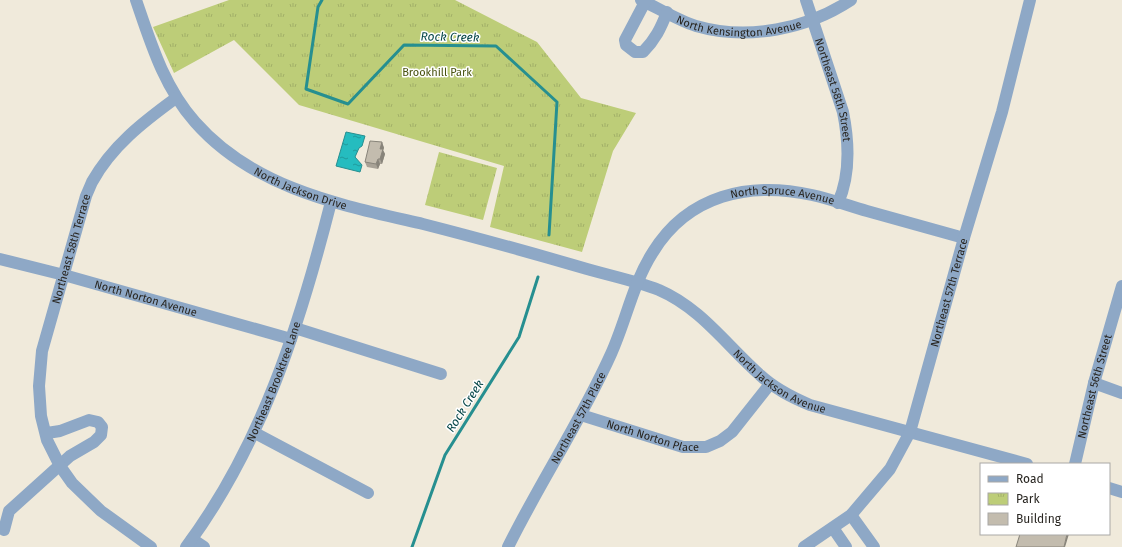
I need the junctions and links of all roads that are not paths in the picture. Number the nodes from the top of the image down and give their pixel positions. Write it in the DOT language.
graph roads {
  1 [pos="136,0"];
  2 [pos="806,0"];
  3 [pos="851,0"];
  4 [pos="1030,0"];
  5 [pos="643,1"];
  6 [pos="667,12"];
  7 [pos="813,19"];
  8 [pos="176,98"];
  9 [pos="331,202"];
  10 [pos="838,203"];
  11 [pos="964,238"];
  12 [pos="0,259"];
  13 [pos="554,260"];
  14 [pos="64,275"];
  15 [pos="637,283"];
  16 [pos="1122,286"];
  17 [pos="293,333"];
  18 [pos="441,374"];
  19 [pos="1094,383"];
  20 [pos="770,384"];
  21 [pos="1122,393"];
  22 [pos="581,415"];
  23 [pos="910,432"];
  24 [pos="47,433"];
  25 [pos="255,433"];
  26 [pos="1023,463"];
  27 [pos="1075,463"];
  28 [pos="60,466"];
  29 [pos="1110,488"];
  30 [pos="1122,492"];
  31 [pos="368,493"];
  32 [pos="851,515"];
  33 [pos="833,528"];
  34 [pos="4,530"];
  35 [pos="189,543"];
  36 [pos="151,547"];
  37 [pos="204,547"];
  38 [pos="508,547"];
  39 [pos="804,547"];
  40 [pos="846,547"];
  41 [pos="874,547"];
  1 -- 8 [label="street, North Jackson Drive"];
  2 -- 7 [label="street, Northeast 58th Street"];
  3 -- 7 [label="street"];
  4 -- 11 [label="street, Northeast 57th Terrace"];
  5 -- 6 [label="street, North Kensington Avenue"];
  5 -- 6 [label="street, North Kensington Avenue"];
  6 -- 7 [label="street, North Kensington Avenue"];
  7 -- 10 [label="street, Northeast 58th Street"];
  8 -- 9 [label="street, North Jackson Drive"];
  8 -- 14 [label="street, Northeast 58th Terrace"];
  9 -- 13 [label="street, North Jackson Drive"];
  9 -- 17 [label="street, Northeast Brooktree Lane"];
  10 -- 11 [label="street, North Spruce Avenue"];
  10 -- 15 [label="street, North Spruce Avenue"];
  11 -- 23 [label="street, Northeast 57th Terrace"];
  12 -- 14 [label="street, North Norton Avenue"];
  13 -- 15 [label="street, North Jackson Avenue"];
  14 -- 17 [label="street, North Norton Avenue"];
  14 -- 24 [label="street, Northeast 58th Terrace"];
  15 -- 20 [label="street, North Jackson Avenue"];
  15 -- 22 [label="street, Northeast 57th Place"];
  16 -- 19 [label="street, Northeast 56th Street"];
  17 -- 18 [label="street, North Norton Avenue"];
  17 -- 25 [label="street, Northeast Brooktree Lane"];
  19 -- 21 [label="street"];
  19 -- 27 [label="street, Northeast 56th Street"];
  20 -- 22 [label="street, North Norton Place"];
  20 -- 23 [label="street, North Jackson Avenue"];
  22 -- 38 [label="street, Northeast 57th Place"];
  23 -- 26 [label="street, North Jackson Avenue"];
  23 -- 32 [label="street, Northeast 57th Terrace"];
  24 -- 28 [label="street, Northeast 58th Terrace"];
  24 -- 28 [label="street"];
  25 -- 31 [label="street"];
  25 -- 35 [label="street, Northeast Brooktree Lane"];
  28 -- 34 [label="street"];
  28 -- 36 [label="street, Northeast 58th Terrace"];
  29 -- 30 [label="street"];
  32 -- 33 [label="street, Northeast 57th Terrace"];
  32 -- 41 [label="street"];
  33 -- 39 [label="street, Northeast 57th Terrace"];
  33 -- 40 [label="street"];
  35 -- 37 [label="street"];
}
